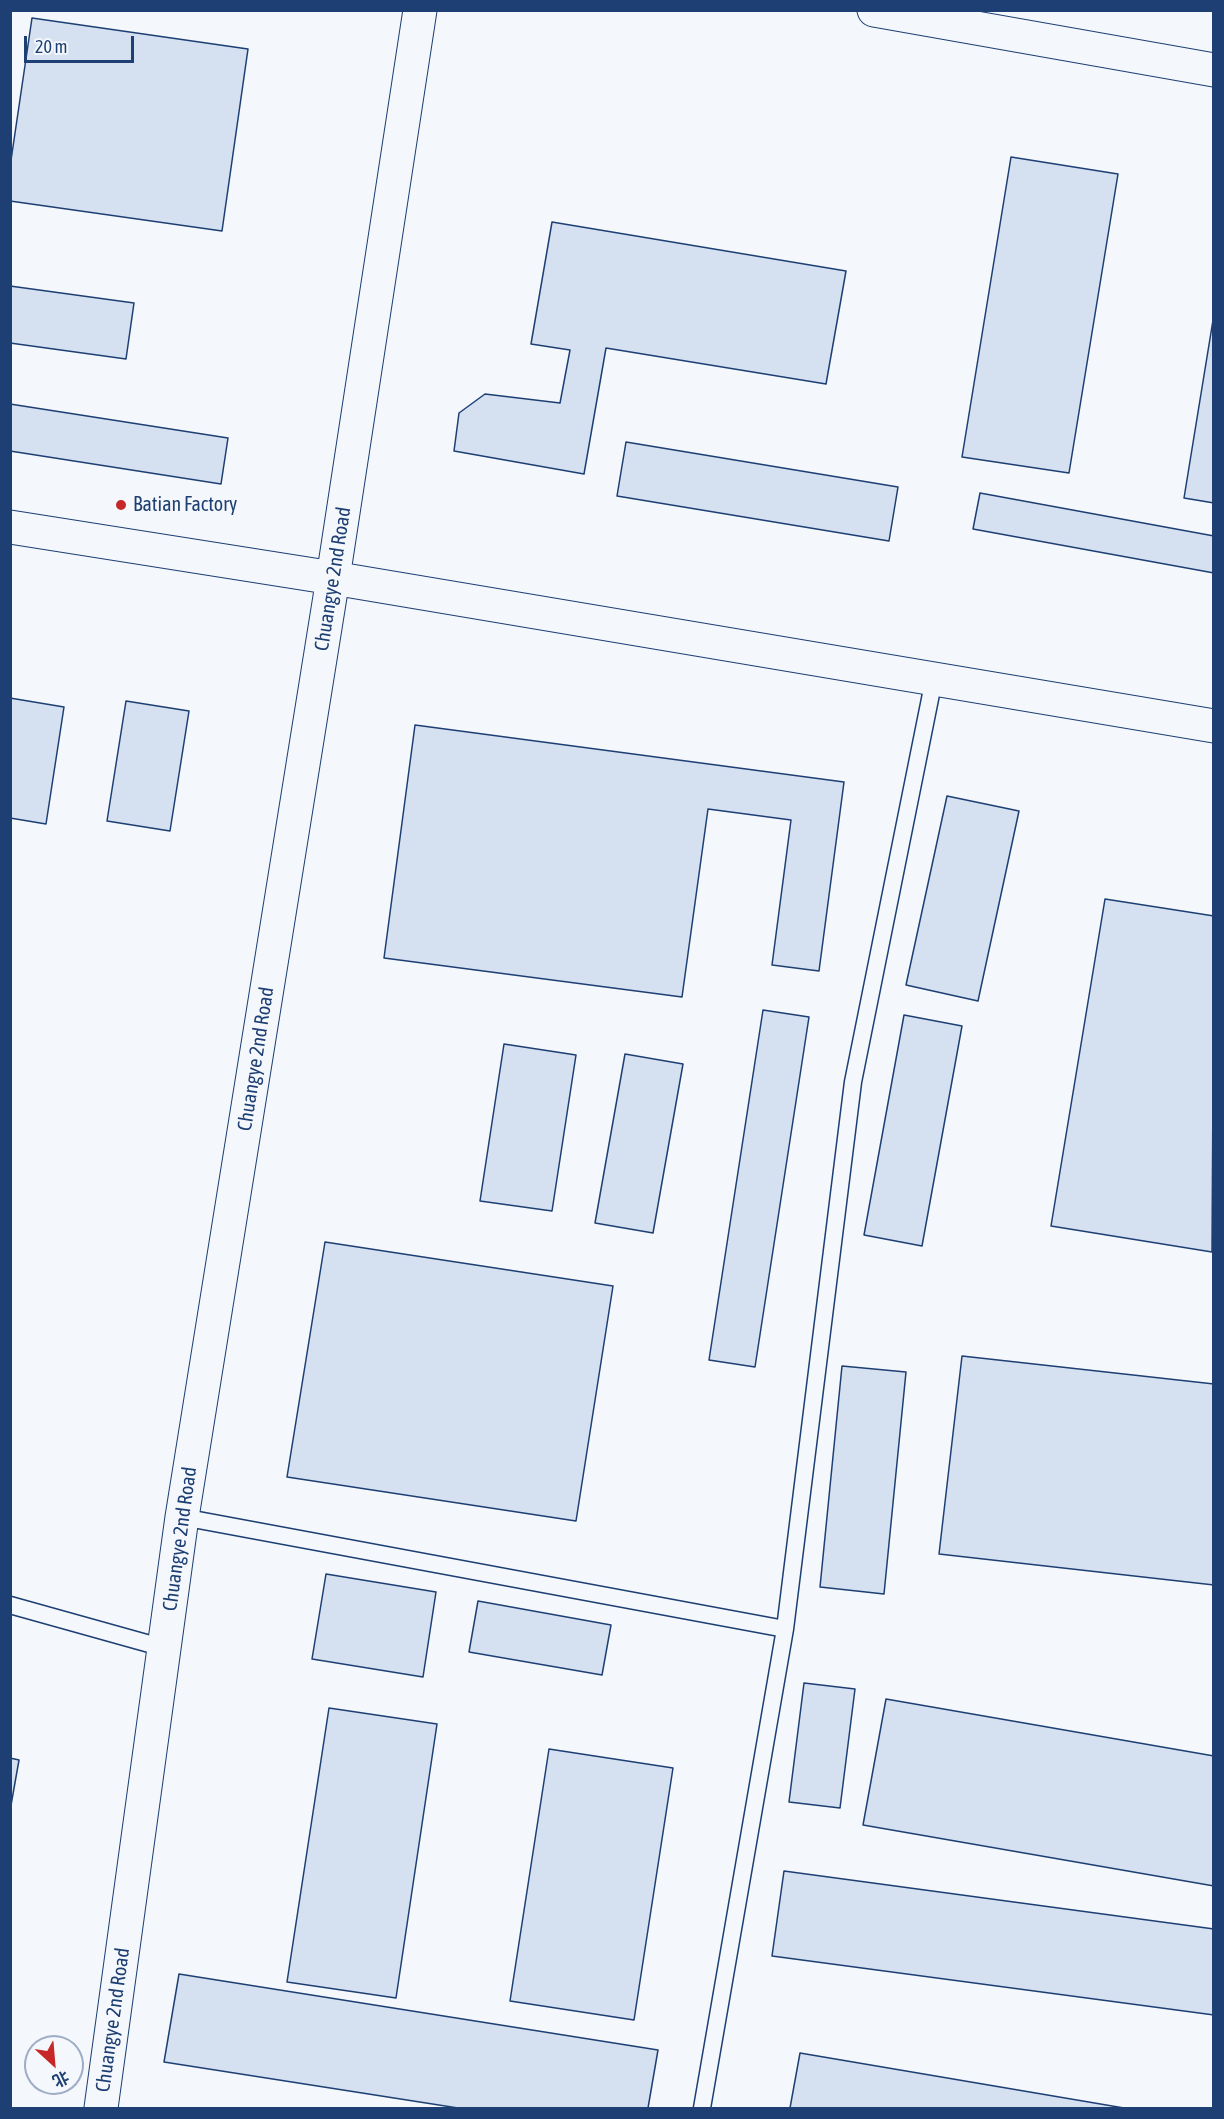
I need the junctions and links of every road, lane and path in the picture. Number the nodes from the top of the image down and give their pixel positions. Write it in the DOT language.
graph roads {
  1 [pos="420,10"];
  2 [pos="874,10"];
  3 [pos="1214,70"];
  4 [pos="10,527"];
  5 [pos="333,578"];
  6 [pos="934,679"];
  7 [pos="1214,726"];
  8 [pos="182,1517"];
  9 [pos="10,1605"];
  10 [pos="785,1629"];
  11 [pos="164,1648"];
  12 [pos="101,2109"];
  13 [pos="702,2109"];
  1 -- 5 [label="street, Chuangye 2nd Road"];
  2 -- 3 [label="street"];
  4 -- 5 [label="street"];
  5 -- 6 [label="street"];
  5 -- 8 [label="street, Chuangye 2nd Road"];
  6 -- 7 [label="street"];
  6 -- 10 [label="lane"];
  8 -- 10 [label="lane"];
  8 -- 11 [label="street, Chuangye 2nd Road"];
  9 -- 11 [label="lane"];
  10 -- 13 [label="lane"];
  11 -- 12 [label="street, Chuangye 2nd Road"];
}
